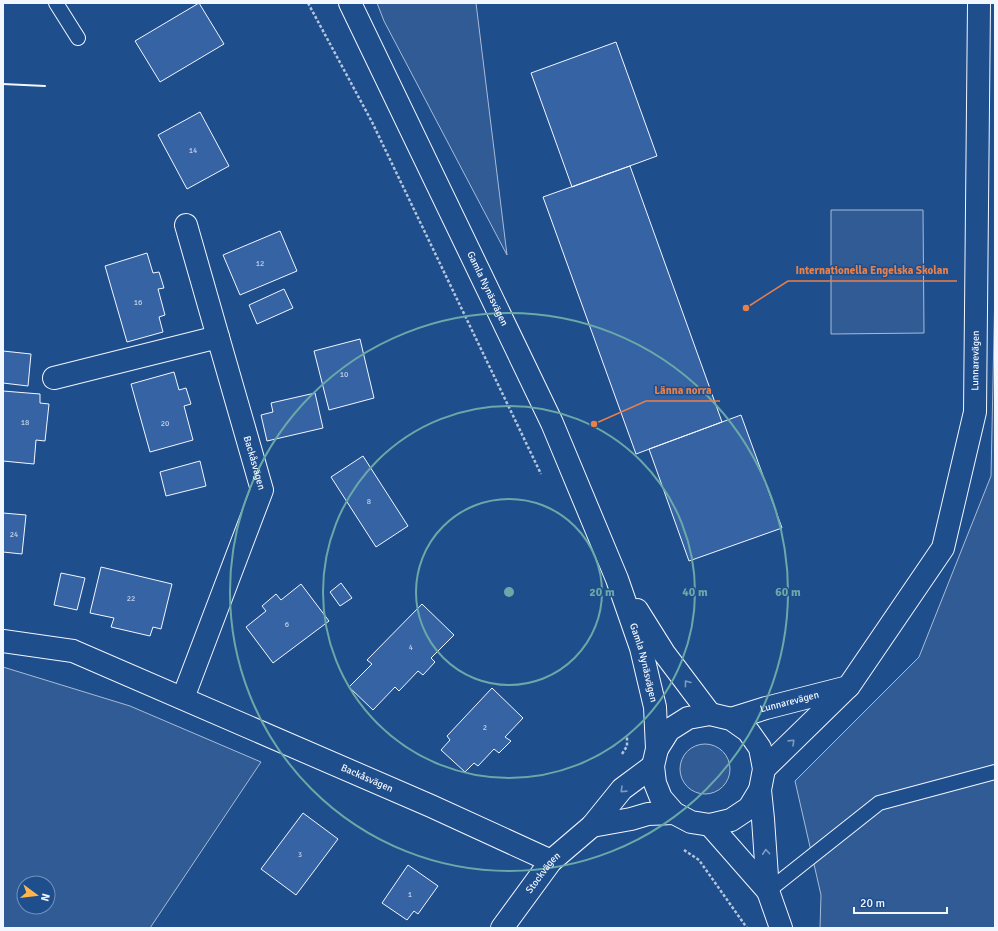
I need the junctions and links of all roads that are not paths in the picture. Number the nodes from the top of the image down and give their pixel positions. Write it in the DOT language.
graph roads {
  1 [pos="56,3"];
  2 [pos="350,3"];
  3 [pos="980,3"];
  4 [pos="78,38"];
  5 [pos="186,225"];
  6 [pos="218,337"];
  7 [pos="54,378"];
  8 [pos="617,579"];
  9 [pos="3,641"];
  10 [pos="849,686"];
  11 [pos="183,698"];
  12 [pos="720,716"];
  13 [pos="655,758"];
  14 [pos="995,772"];
  15 [pos="762,780"];
  16 [pos="674,813"];
  17 [pos="710,825"];
  18 [pos="592,826"];
  19 [pos="551,861"];
  20 [pos="768,891"];
  21 [pos="502,928"];
  22 [pos="781,928"];
  1 -- 4 [label="lane"];
  2 -- 8 [label="street, Gamla Nynäsvägen"];
  3 -- 10 [label="street, Lunnarevägen"];
  5 -- 6 [label="street, Backåsvägen"];
  6 -- 7 [label="street"];
  6 -- 11 [label="street, Backåsvägen"];
  12 -- 8 [label="street, Gamla Nynäsvägen, one-way"];
  8 -- 13 [label="street, Gamla Nynäsvägen"];
  9 -- 11 [label="street, Backåsvägen"];
  10 -- 12 [label="street, Lunnarevägen"];
  15 -- 10 [label="street, Lunnarevägen, one-way"];
  11 -- 19 [label="street, Backåsvägen"];
  12 -- 13 [label="street"];
  12 -- 15 [label="street, Gamla Nynäsvägen"];
  13 -- 16 [label="street, Gamla Nynäsvägen"];
  13 -- 18 [label="street, Stockvägen, one-way"];
  14 -- 20 [label="lane"];
  15 -- 17 [label="street, Gamla Nynäsvägen"];
  20 -- 15 [label="street, Gamla Nynäsvägen, one-way"];
  16 -- 17 [label="street, Gamla Nynäsvägen"];
  16 -- 18 [label="street"];
  17 -- 20 [label="street, Gamla Nynäsvägen"];
  18 -- 19 [label="street, Stockvägen"];
  19 -- 21 [label="street, Stockvägen"];
  20 -- 22 [label="street, Gamla Nynäsvägen"];
}
